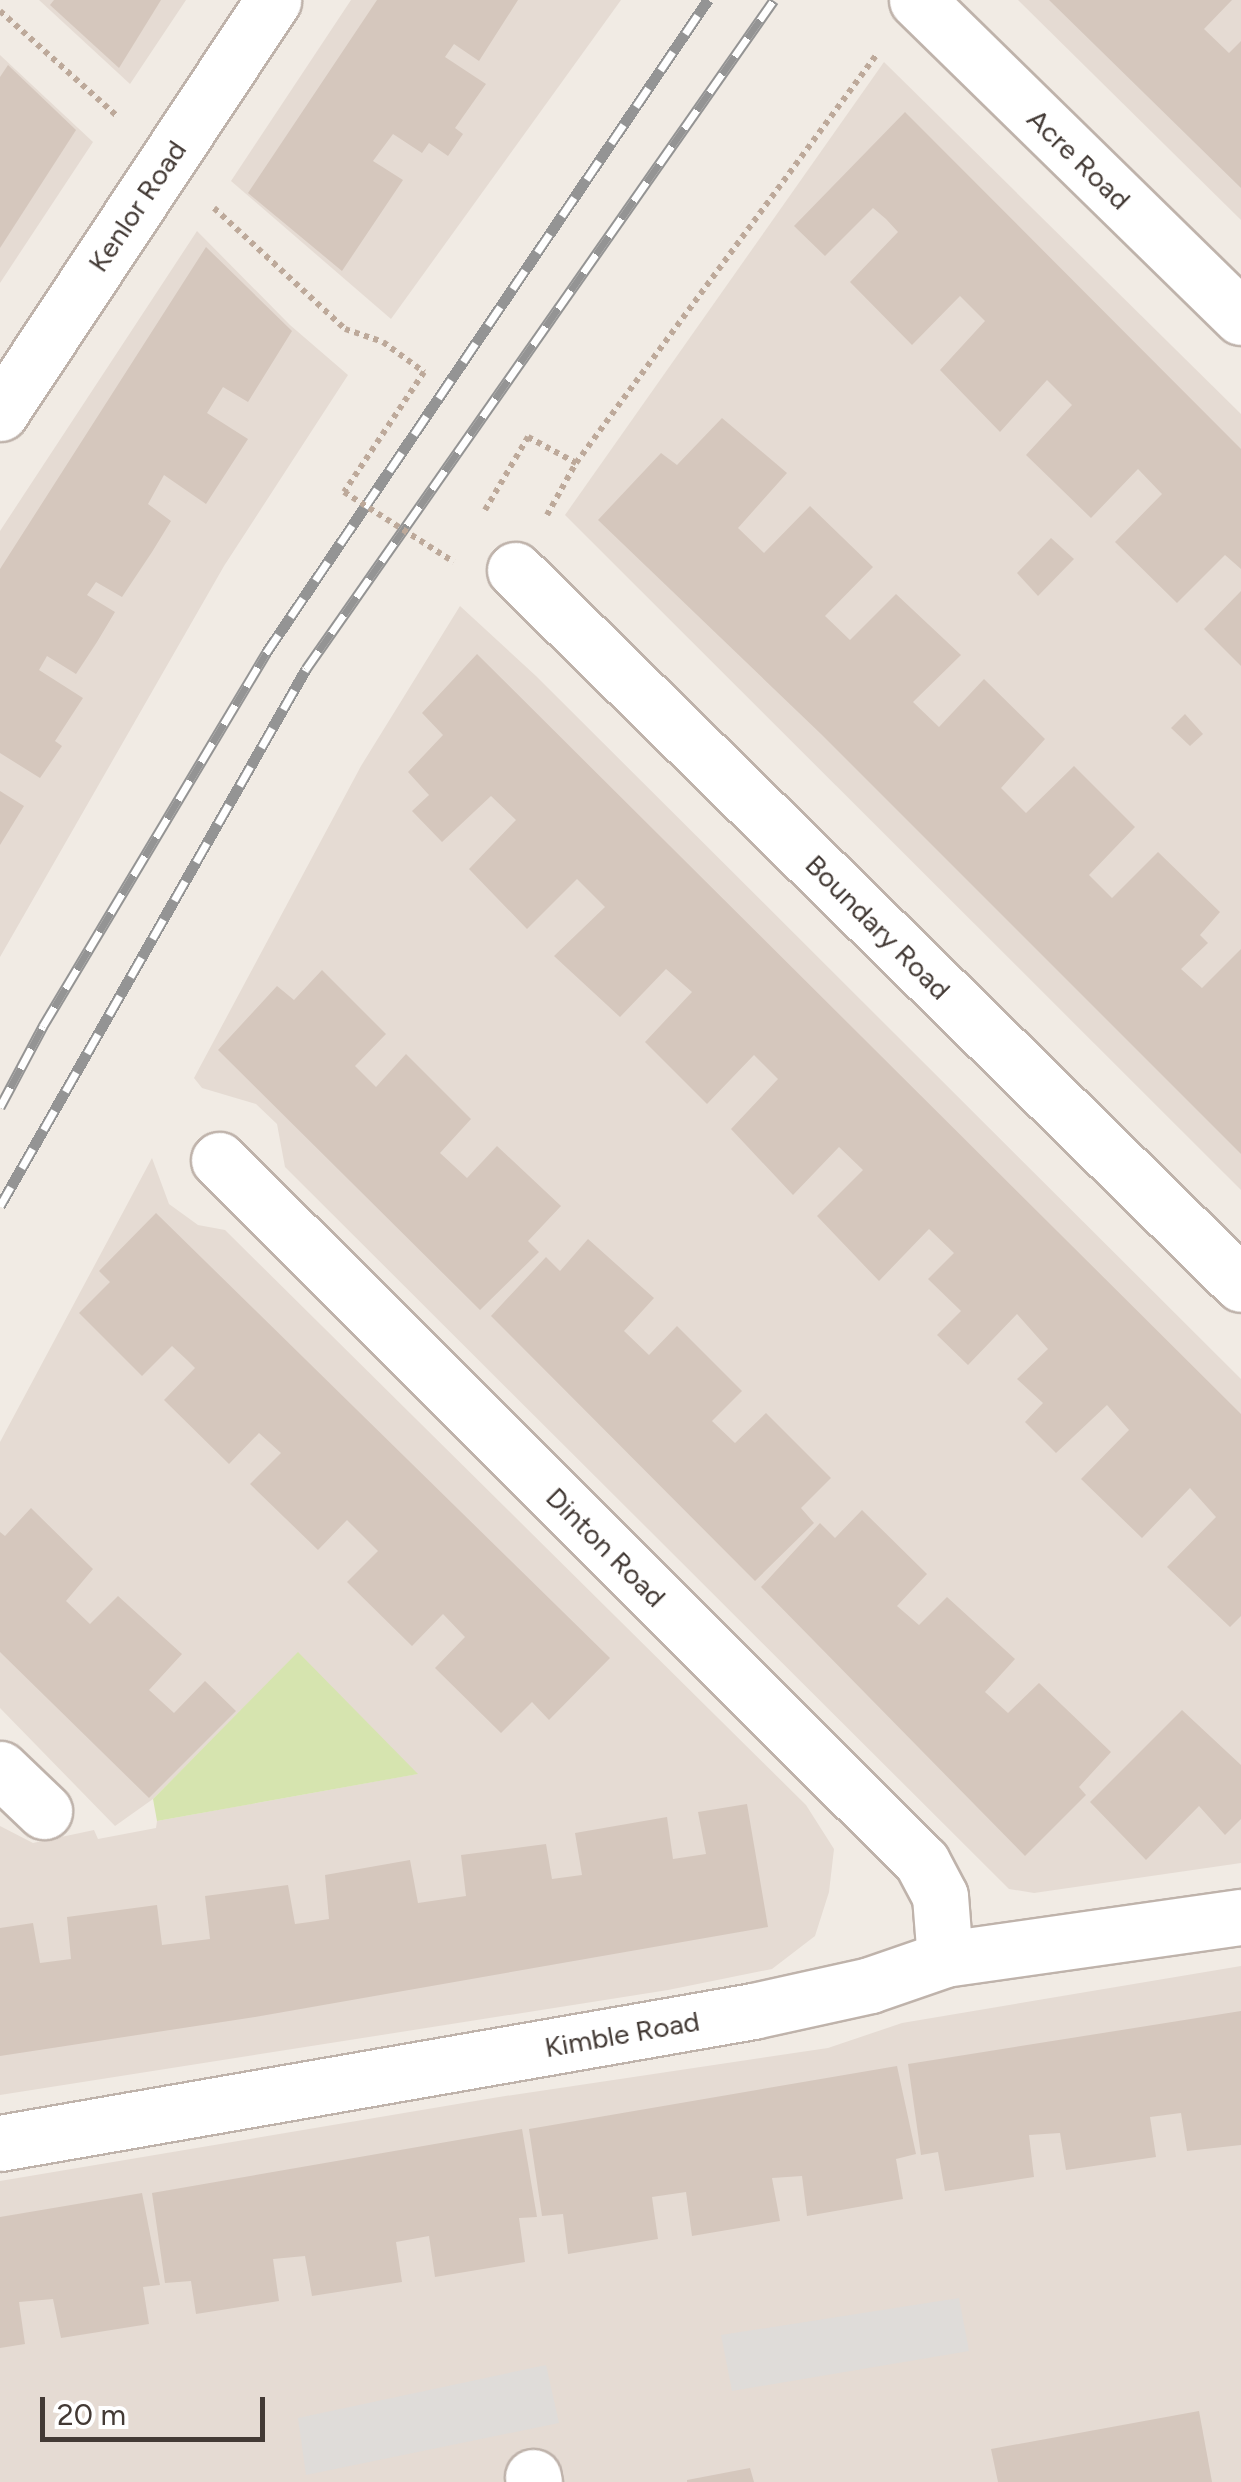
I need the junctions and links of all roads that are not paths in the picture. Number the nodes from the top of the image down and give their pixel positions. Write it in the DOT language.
graph roads {
  1 [pos="273,0"];
  2 [pos="917,0"];
  3 [pos="1241,317"];
  4 [pos="0,413"];
  5 [pos="514,570"];
  6 [pos="219,1160"];
  7 [pos="1241,1284"];
  8 [pos="0,1769"];
  9 [pos="44,1811"];
  10 [pos="1241,1917"];
  11 [pos="945,1960"];
  12 [pos="0,2143"];
  1 -- 4 [label="street, Kenlor Road"];
  2 -- 3 [label="street, Acre Road"];
  5 -- 7 [label="street, Boundary Road"];
  6 -- 11 [label="street, Dinton Road"];
  8 -- 9 [label="street"];
  10 -- 11 [label="street, Kimble Road"];
  11 -- 12 [label="street, Kimble Road"];
}
